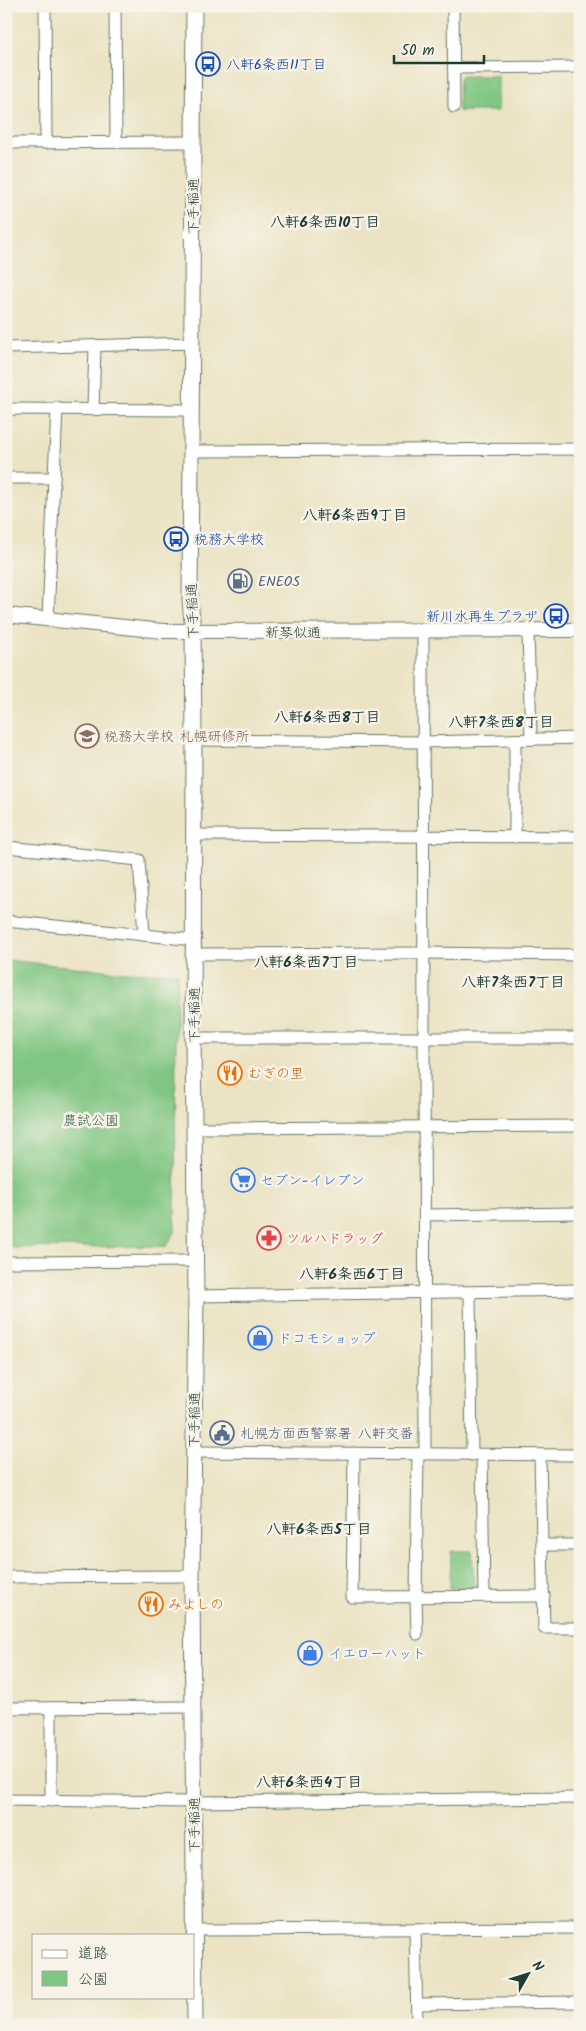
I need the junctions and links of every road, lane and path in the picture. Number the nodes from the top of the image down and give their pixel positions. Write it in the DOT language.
graph roads {
  1 [pos="45,6"];
  2 [pos="115,6"];
  3 [pos="194,6"];
  4 [pos="453,6"];
  5 [pos="580,67"];
  6 [pos="454,68"];
  7 [pos="454,107"];
  8 [pos="46,142"];
  9 [pos="116,142"];
  10 [pos="193,142"];
  11 [pos="6,143"];
  12 [pos="192,343"];
  13 [pos="95,347"];
  14 [pos="6,348"];
  15 [pos="57,408"];
  16 [pos="93,408"];
  17 [pos="6,409"];
  18 [pos="190,410"];
  19 [pos="580,449"];
  20 [pos="190,451"];
  21 [pos="6,478"];
  22 [pos="54,478"];
  23 [pos="6,615"];
  24 [pos="48,619"];
  25 [pos="580,630"];
  26 [pos="193,631"];
  27 [pos="528,631"];
  28 [pos="423,632"];
  29 [pos="580,738"];
  30 [pos="531,739"];
  31 [pos="194,740"];
  32 [pos="515,740"];
  33 [pos="424,742"];
  34 [pos="194,835"];
  35 [pos="515,836"];
  36 [pos="424,837"];
  37 [pos="580,837"];
  38 [pos="6,847"];
  39 [pos="6,921"];
  40 [pos="144,935"];
  41 [pos="194,947"];
  42 [pos="424,953"];
  43 [pos="580,955"];
  44 [pos="193,1038"];
  45 [pos="425,1038"];
  46 [pos="580,1038"];
  47 [pos="580,1126"];
  48 [pos="425,1127"];
  49 [pos="194,1128"];
  50 [pos="580,1213"];
  51 [pos="425,1215"];
  52 [pos="196,1261"];
  53 [pos="6,1262"];
  54 [pos="580,1290"];
  55 [pos="470,1292"];
  56 [pos="426,1293"];
  57 [pos="196,1296"];
  58 [pos="194,1452"];
  59 [pos="354,1453"];
  60 [pos="422,1454"];
  61 [pos="477,1455"];
  62 [pos="580,1455"];
  63 [pos="540,1456"];
  64 [pos="542,1545"];
  65 [pos="580,1545"];
  66 [pos="192,1576"];
  67 [pos="6,1577"];
  68 [pos="484,1596"];
  69 [pos="544,1596"];
  70 [pos="416,1597"];
  71 [pos="580,1628"];
  72 [pos="417,1634"];
  73 [pos="6,1708"];
  74 [pos="51,1708"];
  75 [pos="193,1708"];
  76 [pos="580,1798"];
  77 [pos="6,1800"];
  78 [pos="51,1801"];
  79 [pos="194,1802"];
  80 [pos="580,1928"];
  81 [pos="416,1929"];
  82 [pos="195,1930"];
  83 [pos="580,2002"];
  84 [pos="417,2004"];
  85 [pos="196,2025"];
  86 [pos="417,2025"];
  1 -- 8 [label="street"];
  2 -- 9 [label="street"];
  3 -- 10 [label="main road, 下手稲通"];
  4 -- 6 [label="street"];
  5 -- 6 [label="street"];
  6 -- 7 [label="street"];
  8 -- 9 [label="street"];
  8 -- 11 [label="street"];
  9 -- 10 [label="street"];
  10 -- 12 [label="main road, 下手稲通"];
  12 -- 13 [label="street"];
  12 -- 18 [label="main road, 下手稲通"];
  13 -- 14 [label="street"];
  13 -- 16 [label="street"];
  15 -- 16 [label="street"];
  15 -- 17 [label="street"];
  15 -- 22 [label="street"];
  16 -- 18 [label="street"];
  18 -- 20 [label="main road, 下手稲通"];
  19 -- 20 [label="street"];
  20 -- 26 [label="main road, 下手稲通"];
  21 -- 22 [label="street"];
  22 -- 24 [label="street"];
  23 -- 24 [label="street, 新琴似通"];
  24 -- 26 [label="street, 新琴似通"];
  25 -- 27 [label="street, 新琴似通"];
  26 -- 28 [label="street, 新琴似通"];
  26 -- 31 [label="main road, 下手稲通"];
  27 -- 28 [label="street, 新琴似通"];
  27 -- 30 [label="street"];
  28 -- 33 [label="street"];
  29 -- 30 [label="street"];
  30 -- 32 [label="street"];
  31 -- 33 [label="street"];
  31 -- 34 [label="main road, 下手稲通"];
  32 -- 33 [label="street"];
  32 -- 35 [label="street"];
  33 -- 36 [label="street"];
  34 -- 36 [label="street"];
  34 -- 41 [label="main road, 下手稲通"];
  35 -- 36 [label="street"];
  35 -- 37 [label="street"];
  36 -- 42 [label="street"];
  38 -- 40 [label="street"];
  39 -- 40 [label="street"];
  40 -- 41 [label="street"];
  41 -- 42 [label="street"];
  41 -- 44 [label="main road, 下手稲通"];
  42 -- 43 [label="street"];
  42 -- 45 [label="street"];
  44 -- 45 [label="street"];
  44 -- 49 [label="main road, 下手稲通"];
  45 -- 46 [label="street"];
  45 -- 48 [label="street"];
  47 -- 48 [label="street"];
  48 -- 49 [label="street"];
  48 -- 51 [label="street"];
  49 -- 52 [label="main road, 下手稲通"];
  50 -- 51 [label="street"];
  51 -- 56 [label="street"];
  52 -- 53 [label="street"];
  52 -- 57 [label="main road, 下手稲通"];
  54 -- 55 [label="street"];
  55 -- 56 [label="street"];
  55 -- 61 [label="street"];
  56 -- 57 [label="street"];
  56 -- 60 [label="street"];
  57 -- 58 [label="main road, 下手稲通"];
  58 -- 59 [label="street"];
  58 -- 66 [label="main road, 下手稲通"];
  59 -- 60 [label="street"];
  59 -- 70 [label="street"];
  60 -- 61 [label="street"];
  60 -- 70 [label="street"];
  61 -- 63 [label="street"];
  61 -- 68 [label="street"];
  62 -- 63 [label="street"];
  63 -- 64 [label="street"];
  64 -- 65 [label="street"];
  64 -- 69 [label="street"];
  66 -- 67 [label="street"];
  66 -- 75 [label="main road, 下手稲通"];
  68 -- 69 [label="street"];
  68 -- 70 [label="street"];
  69 -- 71 [label="street"];
  70 -- 72 [label="street"];
  73 -- 74 [label="street"];
  74 -- 75 [label="street"];
  74 -- 78 [label="street"];
  75 -- 79 [label="main road, 下手稲通"];
  76 -- 79 [label="street"];
  77 -- 78 [label="street"];
  78 -- 79 [label="street"];
  79 -- 82 [label="main road, 下手稲通"];
  80 -- 81 [label="street"];
  81 -- 82 [label="street"];
  81 -- 84 [label="street"];
  82 -- 85 [label="main road, 下手稲通"];
  83 -- 84 [label="street"];
  84 -- 86 [label="street"];
}
